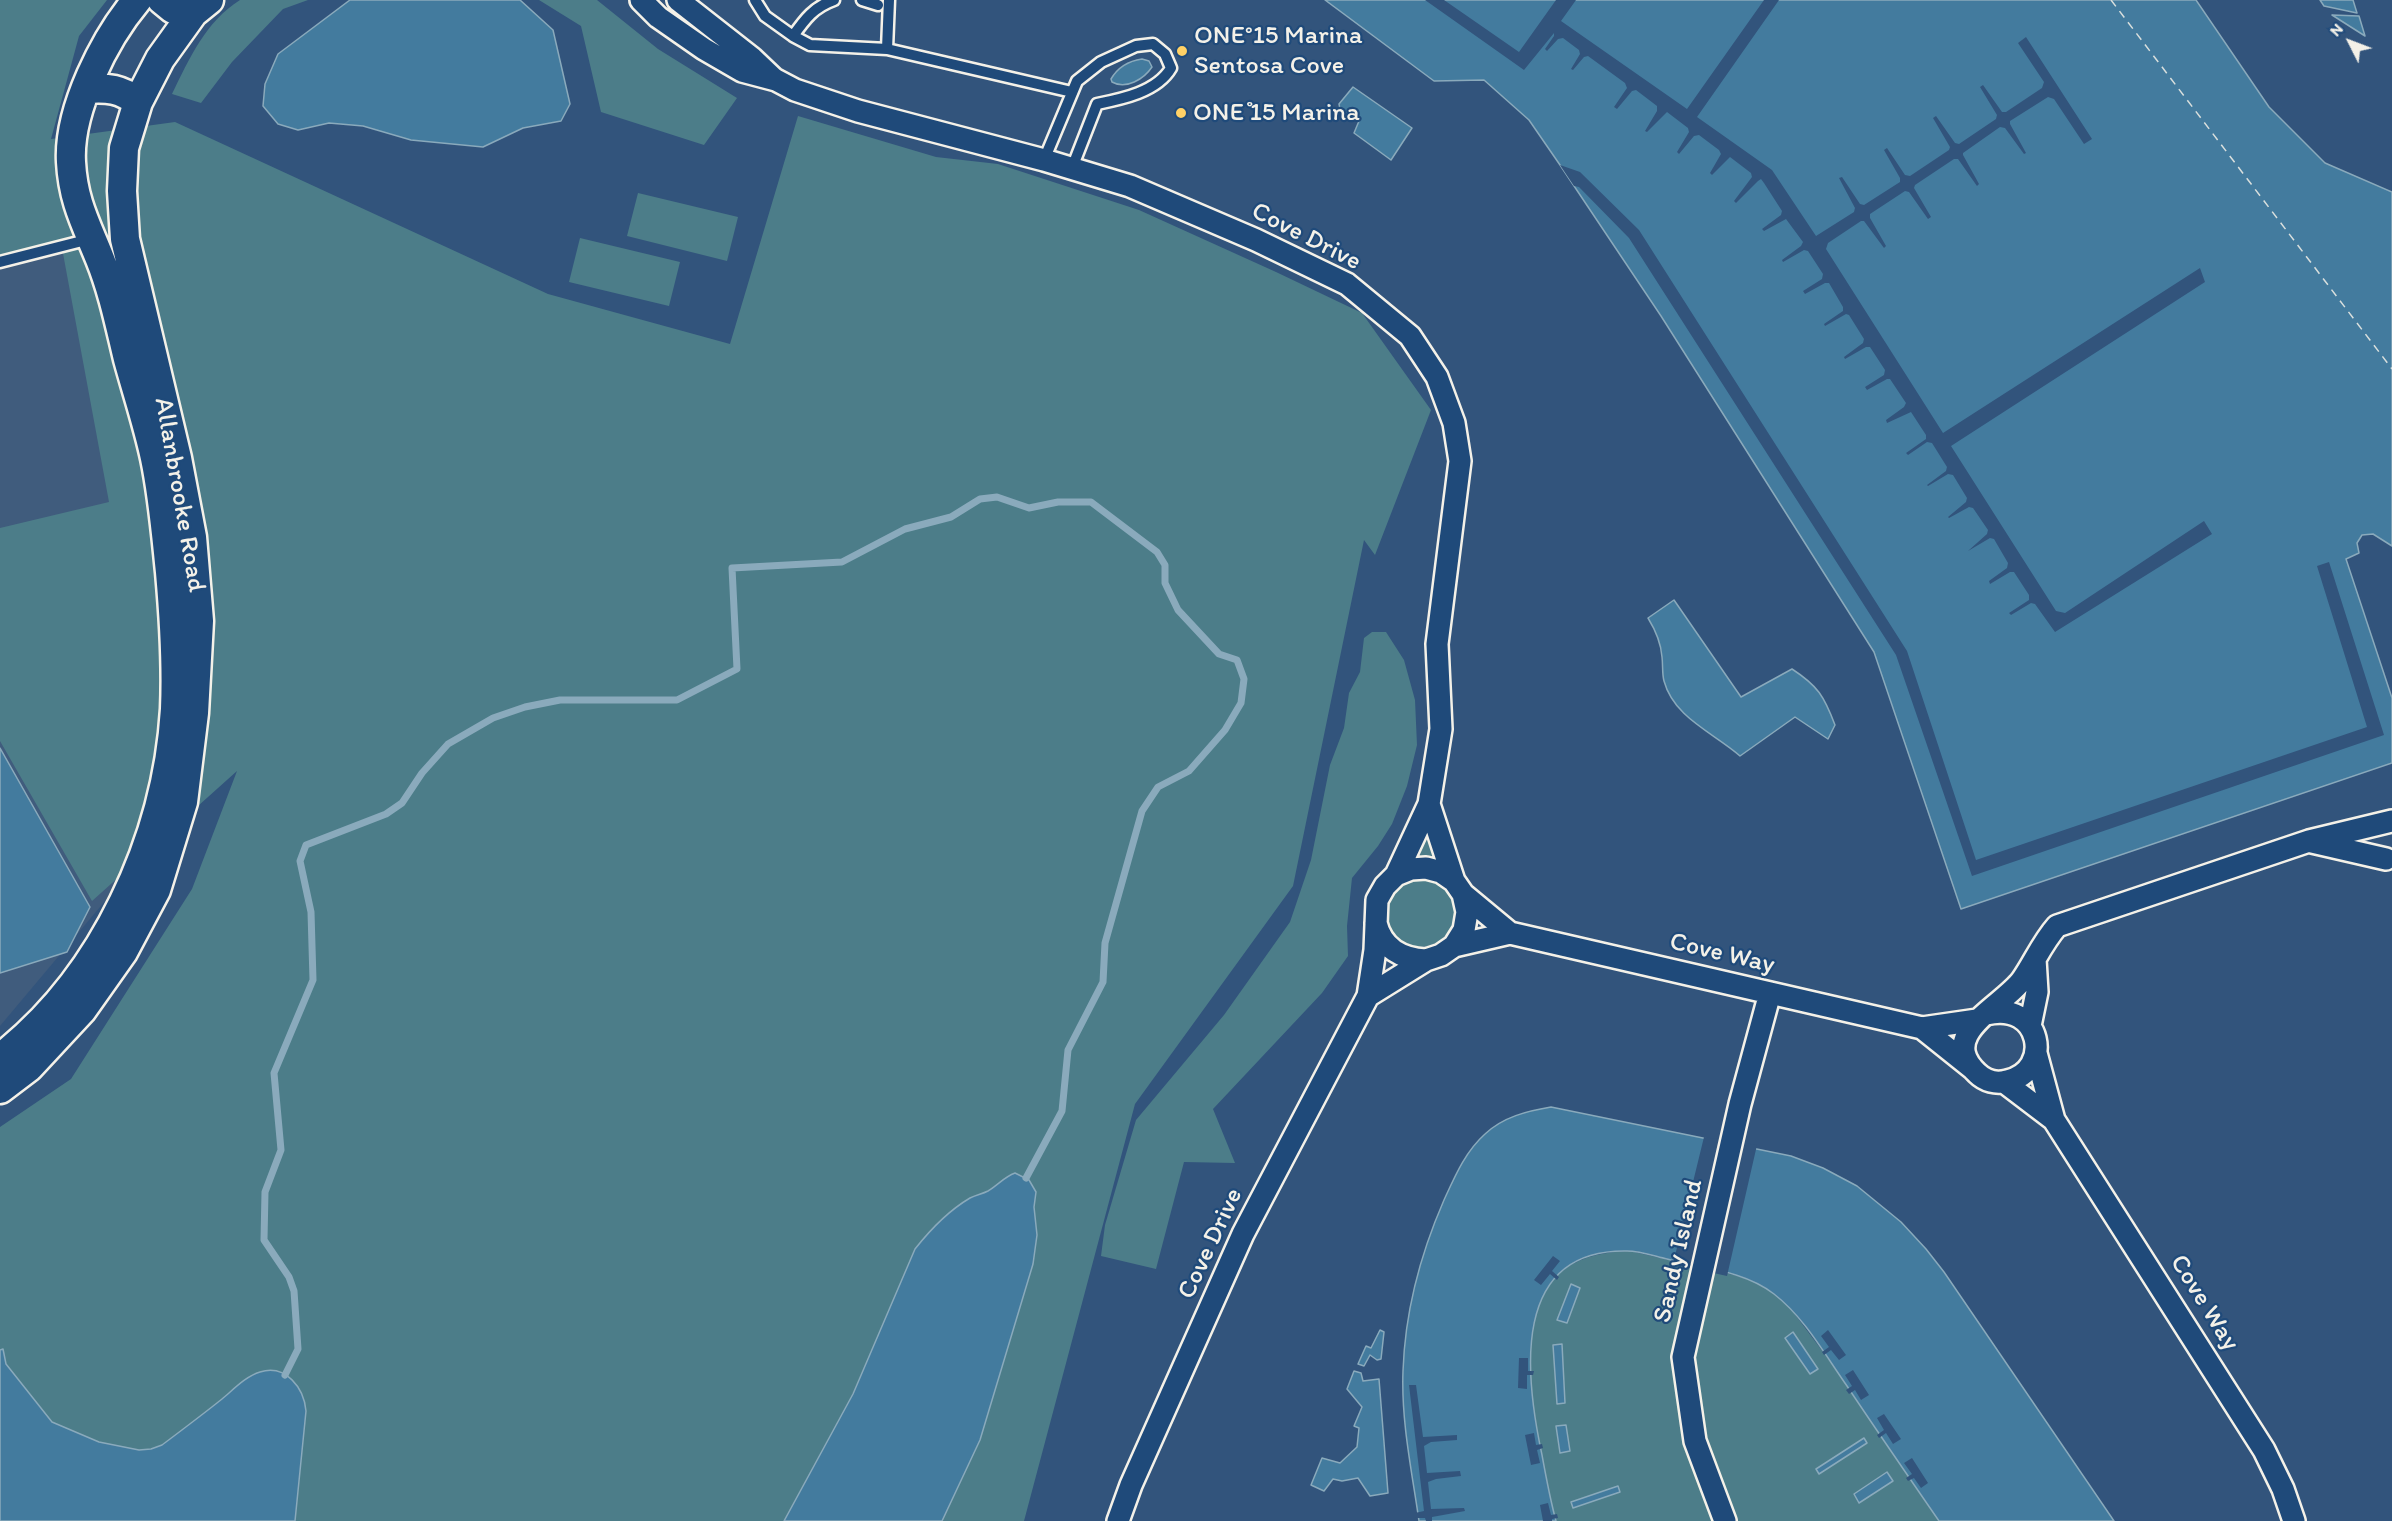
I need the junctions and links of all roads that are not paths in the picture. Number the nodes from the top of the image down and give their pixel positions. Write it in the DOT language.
graph roads {
  1 [pos="137,0"];
  2 [pos="162,0"];
  3 [pos="641,0"];
  4 [pos="678,0"];
  5 [pos="755,0"];
  6 [pos="834,0"];
  7 [pos="861,0"];
  8 [pos="889,0"];
  9 [pos="878,5"];
  10 [pos="201,6"];
  11 [pos="793,36"];
  12 [pos="887,50"];
  13 [pos="776,80"];
  14 [pos="86,89"];
  15 [pos="1072,92"];
  16 [pos="138,102"];
  17 [pos="1044,160"];
  18 [pos="1072,168"];
  19 [pos="91,239"];
  20 [pos="0,262"];
  21 [pos="1429,804"];
  22 [pos="2392,821"];
  23 [pos="2392,828"];
  24 [pos="2309,841"];
  25 [pos="2389,865"];
  26 [pos="1396,875"];
  27 [pos="1458,888"];
  28 [pos="1375,916"];
  29 [pos="1510,933"];
  30 [pos="1454,946"];
  31 [pos="2035,959"];
  32 [pos="1426,960"];
  33 [pos="1770,993"];
  34 [pos="1368,996"];
  35 [pos="1982,1017"];
  36 [pos="2030,1026"];
  37 [pos="1922,1028"];
  38 [pos="2036,1053"];
  39 [pos="0,1058"];
  40 [pos="1972,1068"];
  41 [pos="2004,1082"];
  42 [pos="0,1089"];
  43 [pos="2054,1120"];
  44 [pos="1118,1521"];
  45 [pos="1725,1521"];
  46 [pos="2294,1521"];
  1 -- 14 [label="street, Allanbrooke Road"];
  2 -- 10 [label="street"];
  3 -- 13 [label="street, Cove Drive"];
  4 -- 13 [label="street, Cove Drive"];
  5 -- 11 [label="lane"];
  6 -- 11 [label="lane"];
  7 -- 9 [label="lane"];
  8 -- 12 [label="lane"];
  10 -- 16 [label="street, Allanbrooke Road"];
  11 -- 12 [label="lane"];
  12 -- 15 [label="lane"];
  13 -- 17 [label="street, Cove Drive"];
  14 -- 16 [label="street"];
  14 -- 19 [label="street, Allanbrooke Road"];
  15 -- 17 [label="lane"];
  15 -- 18 [label="lane"];
  16 -- 42 [label="street, Allanbrooke Road"];
  17 -- 18 [label="street, Cove Drive"];
  18 -- 21 [label="street, Cove Drive"];
  19 -- 20 [label="lane"];
  19 -- 39 [label="street, Allanbrooke Road"];
  21 -- 26 [label="street, Cove Drive"];
  21 -- 27 [label="street, Cove Drive"];
  22 -- 24 [label="street"];
  23 -- 25 [label="street"];
  24 -- 25 [label="street"];
  24 -- 31 [label="street"];
  26 -- 27 [label="street"];
  26 -- 28 [label="street, Cove Drive"];
  27 -- 29 [label="street, Cove Way"];
  27 -- 30 [label="street, Cove Drive"];
  28 -- 32 [label="street"];
  28 -- 34 [label="street, Cove Drive"];
  29 -- 30 [label="street, Cove Way"];
  29 -- 33 [label="street, Cove Way"];
  30 -- 32 [label="street"];
  31 -- 35 [label="street"];
  31 -- 36 [label="street, Cove Way"];
  32 -- 34 [label="street"];
  33 -- 37 [label="street, Cove Way"];
  33 -- 45 [label="street, Sandy Island"];
  34 -- 44 [label="street, Cove Drive"];
  35 -- 36 [label="street, Cove Way"];
  35 -- 37 [label="street, Cove Way"];
  35 -- 40 [label="street"];
  36 -- 38 [label="street, Cove Way"];
  37 -- 40 [label="street, Cove Way"];
  38 -- 41 [label="street"];
  38 -- 43 [label="street, Cove Way"];
  40 -- 41 [label="street, Cove Way"];
  41 -- 43 [label="street, Cove Way"];
  43 -- 46 [label="street, Cove Way"];
}
